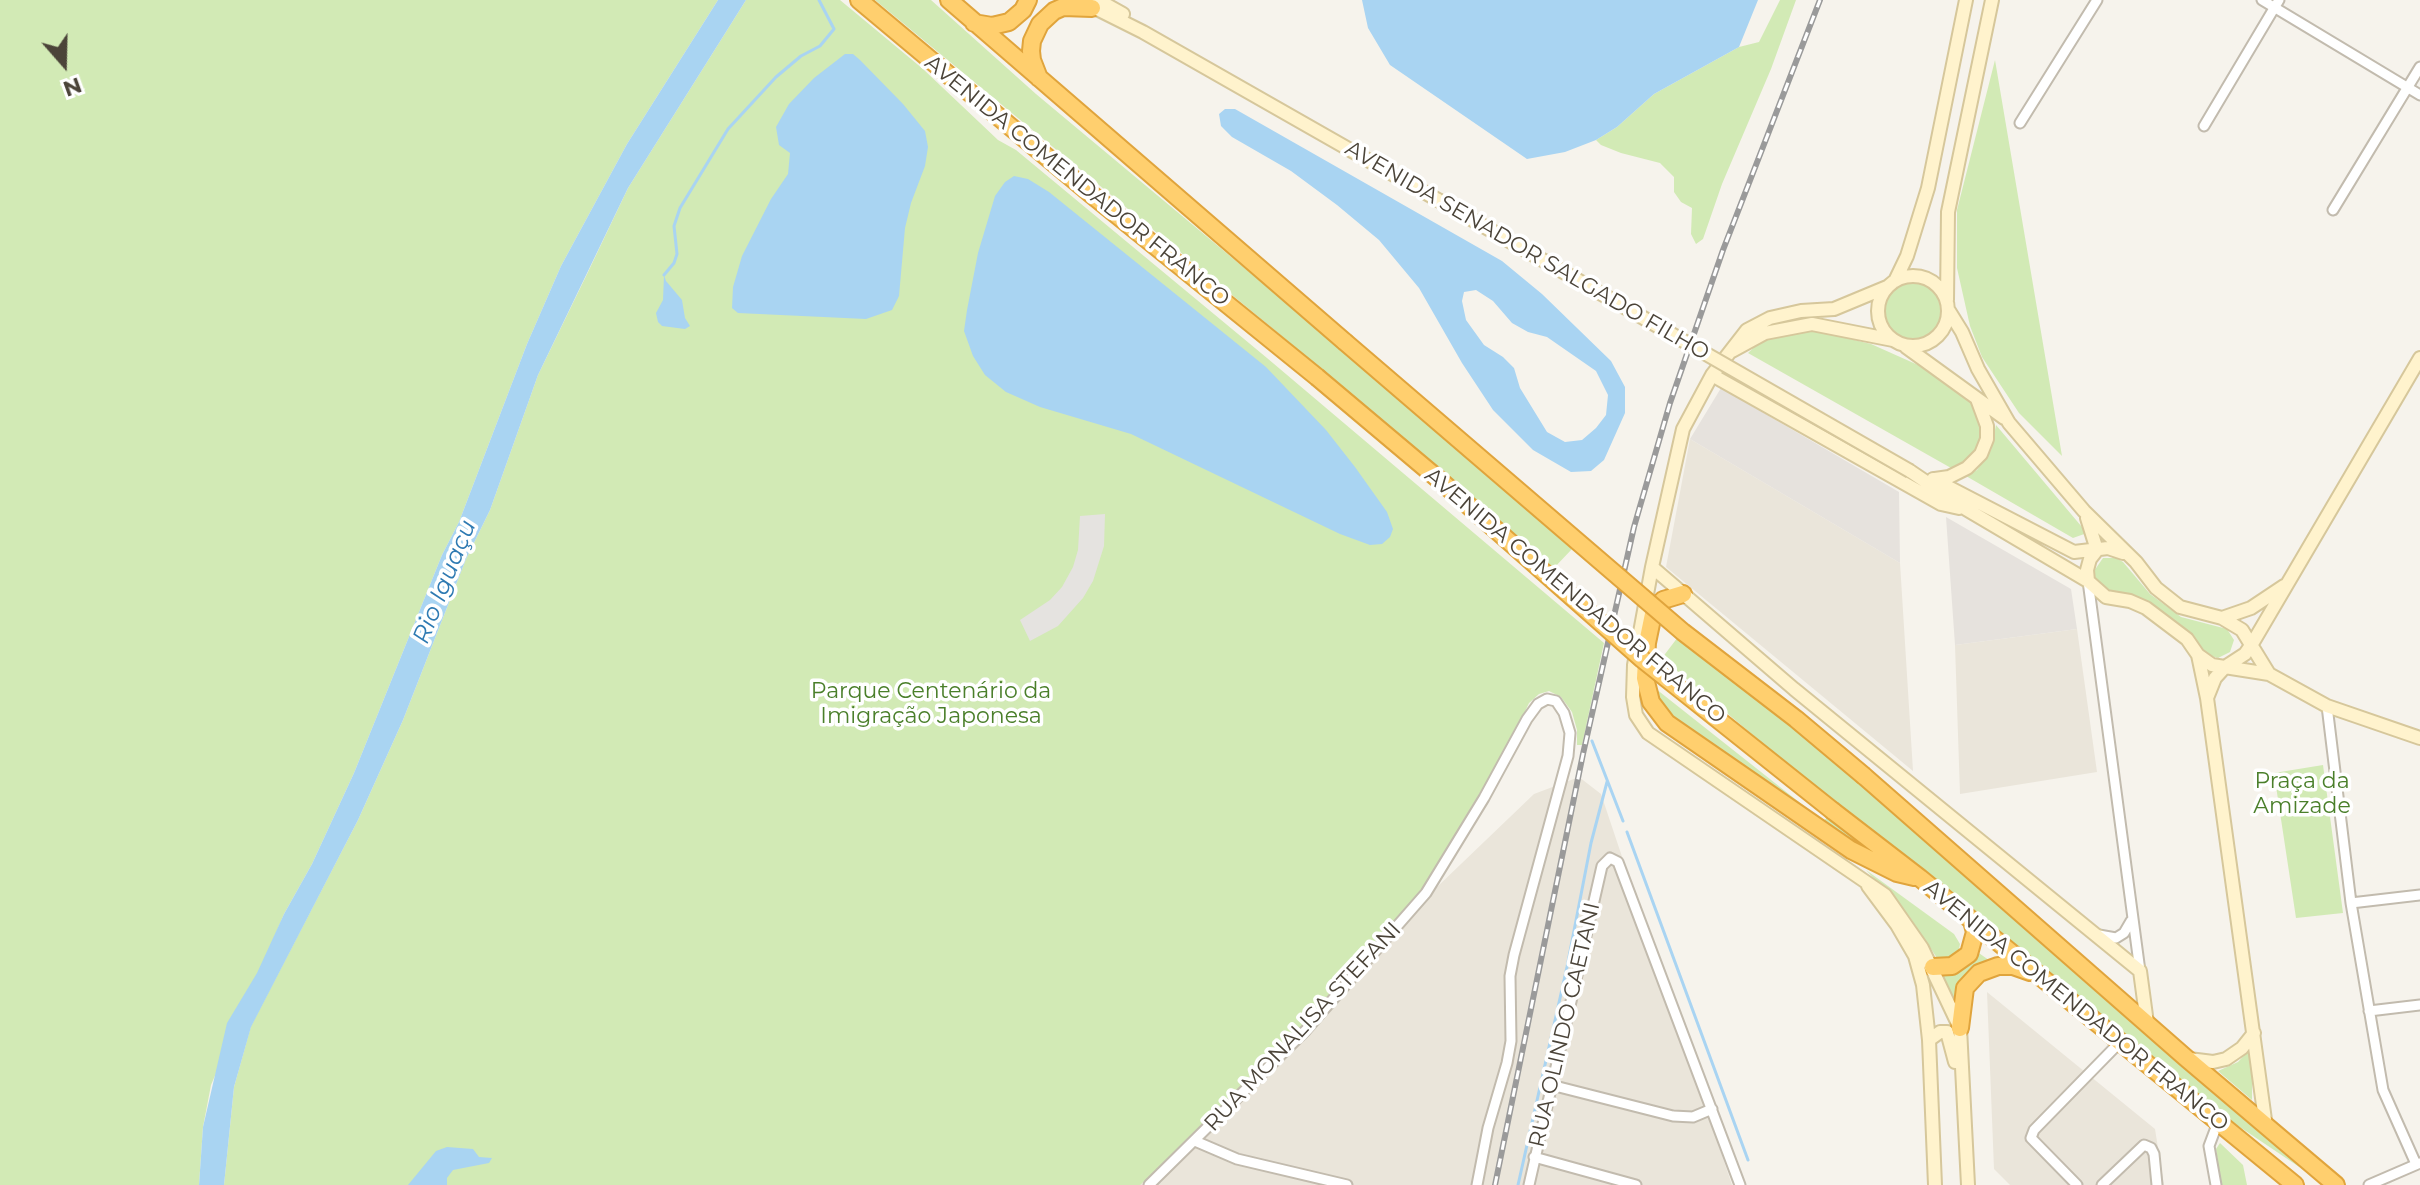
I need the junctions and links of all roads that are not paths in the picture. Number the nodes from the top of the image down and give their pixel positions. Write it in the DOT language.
graph roads {
  1 [pos="859,0"];
  2 [pos="949,0"];
  3 [pos="1028,0"];
  4 [pos="1966,0"];
  5 [pos="1992,0"];
  6 [pos="2097,0"];
  7 [pos="2262,0"];
  8 [pos="1090,3"];
  9 [pos="2277,4"];
  10 [pos="974,23"];
  11 [pos="2420,67"];
  12 [pos="1046,85"];
  13 [pos="2408,87"];
  14 [pos="2420,95"];
  15 [pos="2020,123"];
  16 [pos="2204,126"];
  17 [pos="2333,210"];
  18 [pos="1891,284"];
  19 [pos="1948,305"];
  20 [pos="1898,342"];
  21 [pos="1730,353"];
  22 [pos="2420,358"];
  23 [pos="1712,375"];
  24 [pos="1976,396"];
  25 [pos="2009,423"];
  26 [pos="1910,471"];
  27 [pos="1935,479"];
  28 [pos="1966,509"];
  29 [pos="2084,511"];
  30 [pos="2097,550"];
  31 [pos="2126,553"];
  32 [pos="1652,567"];
  33 [pos="2088,581"];
  34 [pos="2287,584"];
  35 [pos="1649,586"];
  36 [pos="1676,588"];
  37 [pos="2222,618"];
  38 [pos="2252,644"];
  39 [pos="2198,655"];
  40 [pos="2225,667"];
  41 [pos="2269,674"];
  42 [pos="2207,698"];
  43 [pos="2327,706"];
  44 [pos="2420,738"];
  45 [pos="1920,878"];
  46 [pos="1866,884"];
  47 [pos="2420,895"];
  48 [pos="2351,903"];
  49 [pos="2132,917"];
  50 [pos="1972,921"];
  51 [pos="2095,934"];
  52 [pos="1933,967"];
  53 [pos="2140,971"];
  54 [pos="2038,975"];
  55 [pos="2420,1005"];
  56 [pos="2369,1011"];
  57 [pos="2147,1023"];
  58 [pos="1960,1028"];
  59 [pos="2254,1033"];
  60 [pos="1929,1040"];
  61 [pos="2120,1042"];
  62 [pos="2186,1058"];
  63 [pos="1551,1085"];
  64 [pos="1962,1101"];
  65 [pos="1712,1109"];
  66 [pos="2218,1122"];
  67 [pos="2266,1127"];
  68 [pos="1195,1141"];
  69 [pos="1534,1157"];
  70 [pos="2418,1164"];
  71 [pos="1149,1185"];
  72 [pos="1342,1185"];
  73 [pos="1477,1185"];
  74 [pos="1529,1185"];
  75 [pos="1636,1185"];
  76 [pos="1740,1185"];
  77 [pos="1935,1185"];
  78 [pos="1968,1185"];
  79 [pos="2077,1185"];
  80 [pos="2102,1185"];
  81 [pos="2157,1185"];
  82 [pos="2216,1185"];
  83 [pos="2295,1185"];
  84 [pos="2336,1185"];
  85 [pos="2369,1185"];
  1 -- 45 [label="highway, AVENIDA COMENDADOR FRANCO, bridge"];
  2 -- 10 [label="highway, AVENIDA COMENDADOR FRANCO"];
  3 -- 10 [label="highway"];
  4 -- 18 [label="main road"];
  5 -- 19 [label="main road"];
  6 -- 15 [label="street"];
  7 -- 9 [label="street"];
  8 -- 12 [label="highway"];
  8 -- 26 [label="main road, AVENIDA SENADOR SALGADO FILHO, bridge"];
  9 -- 13 [label="street"];
  9 -- 16 [label="street"];
  10 -- 12 [label="highway, AVENIDA COMENDADOR FRANCO"];
  11 -- 13 [label="street"];
  12 -- 57 [label="highway, AVENIDA COMENDADOR FRANCO, bridge"];
  13 -- 14 [label="street"];
  13 -- 17 [label="street"];
  18 -- 19 [label="main road"];
  18 -- 20 [label="main road"];
  18 -- 21 [label="main road"];
  19 -- 20 [label="main road"];
  19 -- 25 [label="main road"];
  20 -- 21 [label="main road"];
  20 -- 24 [label="main road"];
  21 -- 23 [label="main road"];
  22 -- 34 [label="main road"];
  23 -- 28 [label="main road"];
  23 -- 32 [label="main road"];
  24 -- 25 [label="main road"];
  24 -- 27 [label="main road"];
  25 -- 29 [label="main road"];
  26 -- 27 [label="main road, AVENIDA SENADOR SALGADO FILHO"];
  26 -- 28 [label="main road, AVENIDA SENADOR SALGADO FILHO"];
  27 -- 30 [label="main road, AVENIDA SENADOR SALGADO FILHO"];
  28 -- 33 [label="main road, AVENIDA SENADOR SALGADO FILHO"];
  29 -- 30 [label="main road"];
  29 -- 31 [label="main road"];
  30 -- 31 [label="main road, AVENIDA SENADOR SALGADO FILHO"];
  30 -- 33 [label="main road"];
  31 -- 37 [label="main road"];
  32 -- 35 [label="main road"];
  32 -- 36 [label="main road"];
  33 -- 39 [label="main road, AVENIDA SENADOR SALGADO FILHO"];
  33 -- 49 [label="street"];
  34 -- 37 [label="main road"];
  34 -- 38 [label="main road"];
  35 -- 36 [label="main road"];
  35 -- 46 [label="main road"];
  36 -- 45 [label="highway"];
  36 -- 51 [label="main road"];
  37 -- 38 [label="main road"];
  38 -- 40 [label="main road"];
  38 -- 41 [label="main road"];
  39 -- 40 [label="main road, AVENIDA SENADOR SALGADO FILHO"];
  39 -- 42 [label="main road"];
  40 -- 41 [label="main road, AVENIDA SENADOR SALGADO FILHO"];
  40 -- 42 [label="main road"];
  41 -- 43 [label="main road, AVENIDA SENADOR SALGADO FILHO"];
  42 -- 59 [label="main road"];
  43 -- 44 [label="main road, AVENIDA SENADOR SALGADO FILHO"];
  43 -- 48 [label="street"];
  45 -- 50 [label="highway, AVENIDA COMENDADOR FRANCO"];
  46 -- 52 [label="main road"];
  46 -- 60 [label="main road"];
  47 -- 48 [label="street"];
  48 -- 56 [label="street"];
  49 -- 51 [label="street"];
  49 -- 53 [label="street"];
  50 -- 52 [label="highway"];
  50 -- 54 [label="highway, AVENIDA COMENDADOR FRANCO"];
  51 -- 53 [label="main road"];
  52 -- 58 [label="main road"];
  53 -- 57 [label="main road, AVENIDA COMENDADOR FRANCO"];
  54 -- 58 [label="highway"];
  54 -- 61 [label="highway, AVENIDA COMENDADOR FRANCO"];
  55 -- 56 [label="street"];
  56 -- 70 [label="street"];
  57 -- 62 [label="highway, AVENIDA COMENDADOR FRANCO"];
  58 -- 64 [label="main road"];
  59 -- 62 [label="main road"];
  59 -- 67 [label="main road"];
  60 -- 64 [label="main road"];
  60 -- 77 [label="main road"];
  61 -- 66 [label="highway, AVENIDA COMENDADOR FRANCO"];
  61 -- 79 [label="street"];
  62 -- 67 [label="highway, AVENIDA COMENDADOR FRANCO"];
  63 -- 65 [label="street"];
  63 -- 65 [label="street, RUA OLINDO CAETANI"];
  63 -- 69 [label="street, RUA OLINDO CAETANI"];
  64 -- 78 [label="main road"];
  65 -- 76 [label="street"];
  66 -- 82 [label="street"];
  66 -- 83 [label="highway, AVENIDA COMENDADOR FRANCO"];
  67 -- 84 [label="highway, AVENIDA COMENDADOR FRANCO"];
  68 -- 71 [label="street, RUA MONALISA STEFANI"];
  68 -- 72 [label="street"];
  68 -- 73 [label="street, RUA MONALISA STEFANI"];
  69 -- 74 [label="street, RUA OLINDO CAETANI"];
  69 -- 75 [label="street"];
  70 -- 85 [label="street"];
  80 -- 81 [label="street"];
}
